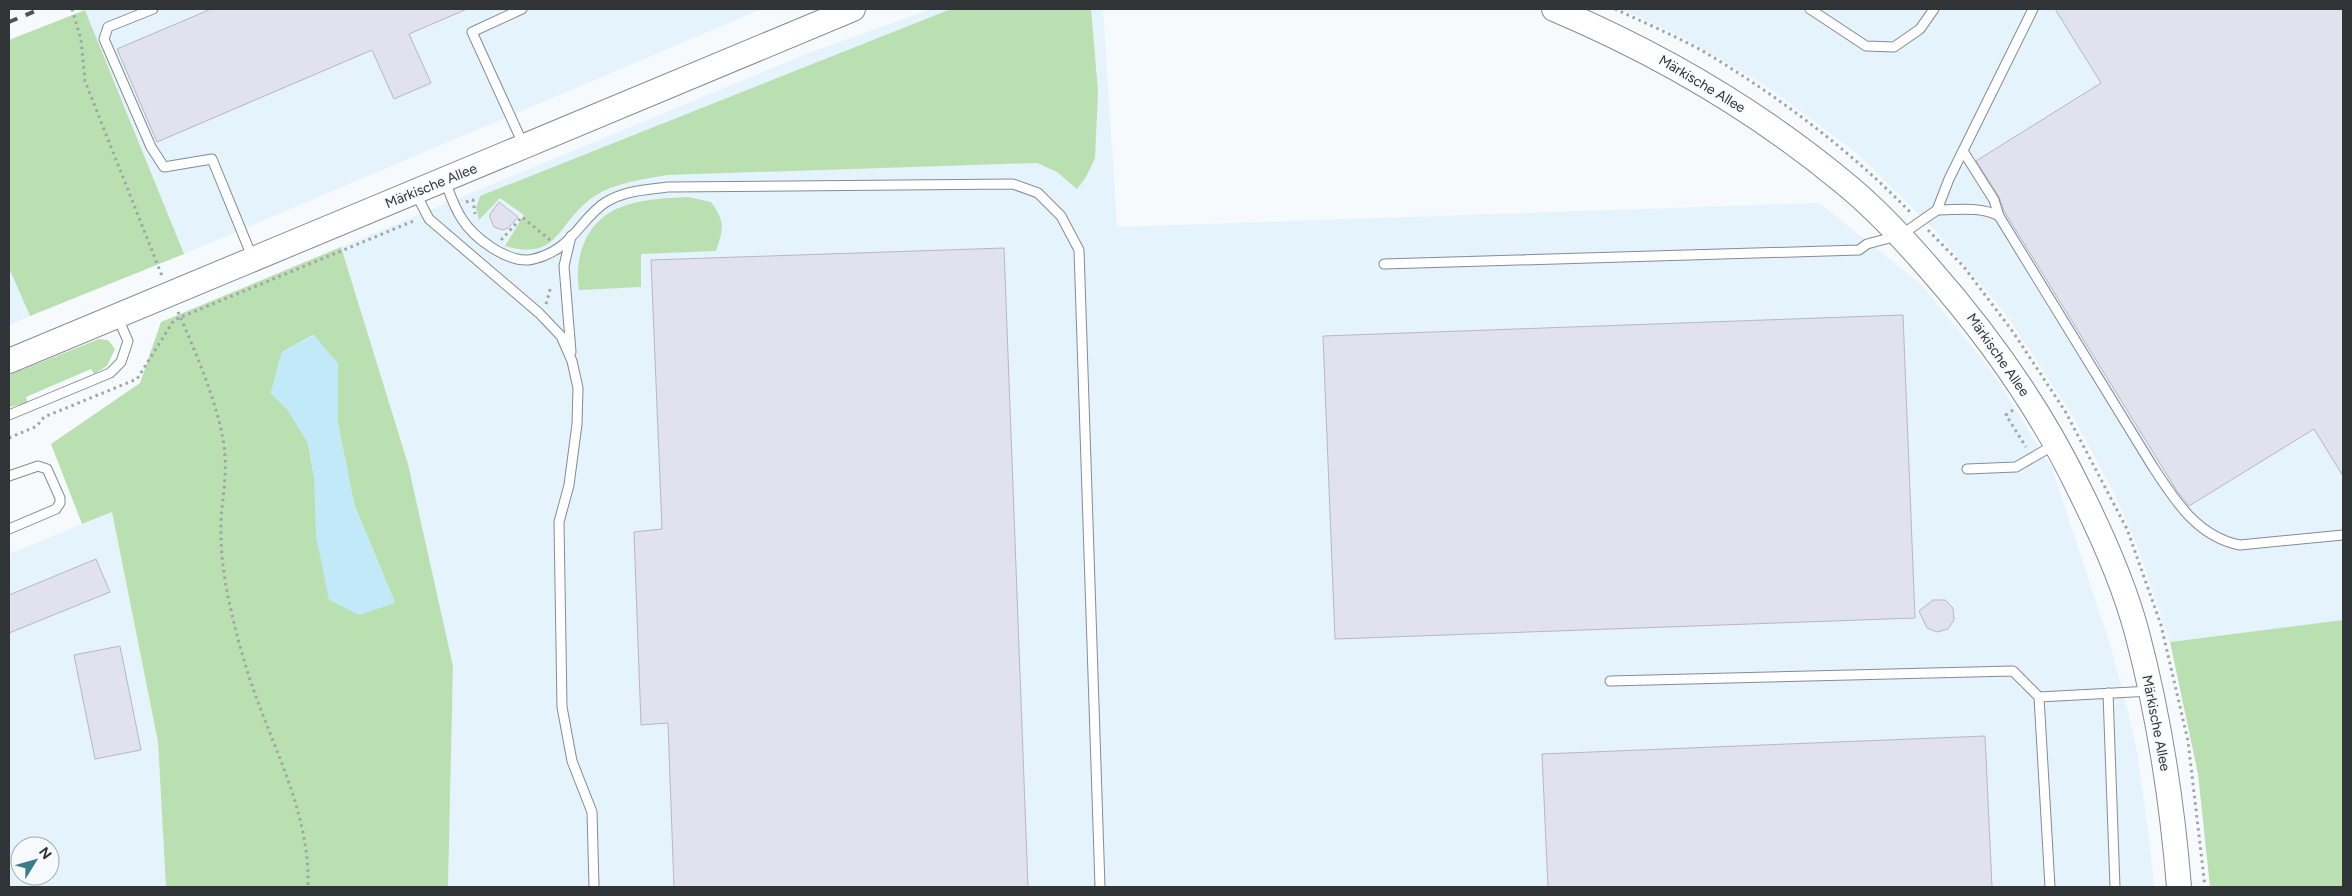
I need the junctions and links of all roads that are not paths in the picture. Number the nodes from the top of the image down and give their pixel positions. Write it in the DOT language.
graph roads {
  1 [pos="153,9"];
  2 [pos="522,9"];
  3 [pos="853,9"];
  4 [pos="1554,9"];
  5 [pos="1810,9"];
  6 [pos="1934,9"];
  7 [pos="2033,9"];
  8 [pos="524,147"];
  9 [pos="1963,151"];
  10 [pos="445,181"];
  11 [pos="415,192"];
  12 [pos="1937,210"];
  13 [pos="1999,216"];
  14 [pos="1900,235"];
  15 [pos="571,236"];
  16 [pos="253,259"];
  17 [pos="1384,264"];
  18 [pos="117,316"];
  19 [pos="11,357"];
  20 [pos="572,361"];
  21 [pos="9,415"];
  22 [pos="2057,443"];
  23 [pos="1967,469"];
  24 [pos="9,476"];
  25 [pos="9,529"];
  26 [pos="2343,535"];
  27 [pos="1610,681"];
  28 [pos="2151,691"];
  29 [pos="2108,693"];
  30 [pos="2039,697"];
  31 [pos="594,887"];
  32 [pos="1100,887"];
  33 [pos="2050,887"];
  34 [pos="2115,887"];
  35 [pos="2179,887"];
  1 -- 16 [label="lane"];
  2 -- 8 [label="lane"];
  3 -- 8 [label="street, Märkische Allee"];
  4 -- 14 [label="street, Märkische Allee"];
  5 -- 6 [label="lane"];
  7 -- 9 [label="lane"];
  8 -- 10 [label="street, Märkische Allee"];
  9 -- 12 [label="lane"];
  9 -- 13 [label="lane"];
  10 -- 11 [label="street, Märkische Allee"];
  10 -- 15 [label="lane"];
  11 -- 16 [label="street, Märkische Allee"];
  11 -- 20 [label="lane"];
  12 -- 13 [label="lane"];
  12 -- 14 [label="lane"];
  13 -- 26 [label="lane"];
  14 -- 17 [label="lane"];
  14 -- 22 [label="street, Märkische Allee"];
  15 -- 20 [label="lane"];
  15 -- 32 [label="lane"];
  16 -- 18 [label="street, Märkische Allee"];
  18 -- 19 [label="street, Märkische Allee"];
  18 -- 21 [label="lane"];
  20 -- 31 [label="lane"];
  22 -- 23 [label="lane"];
  22 -- 28 [label="street, Märkische Allee"];
  24 -- 25 [label="lane"];
  27 -- 30 [label="lane"];
  28 -- 29 [label="lane"];
  28 -- 35 [label="street, Märkische Allee"];
  29 -- 30 [label="lane"];
  29 -- 34 [label="lane"];
  30 -- 33 [label="lane"];
}
